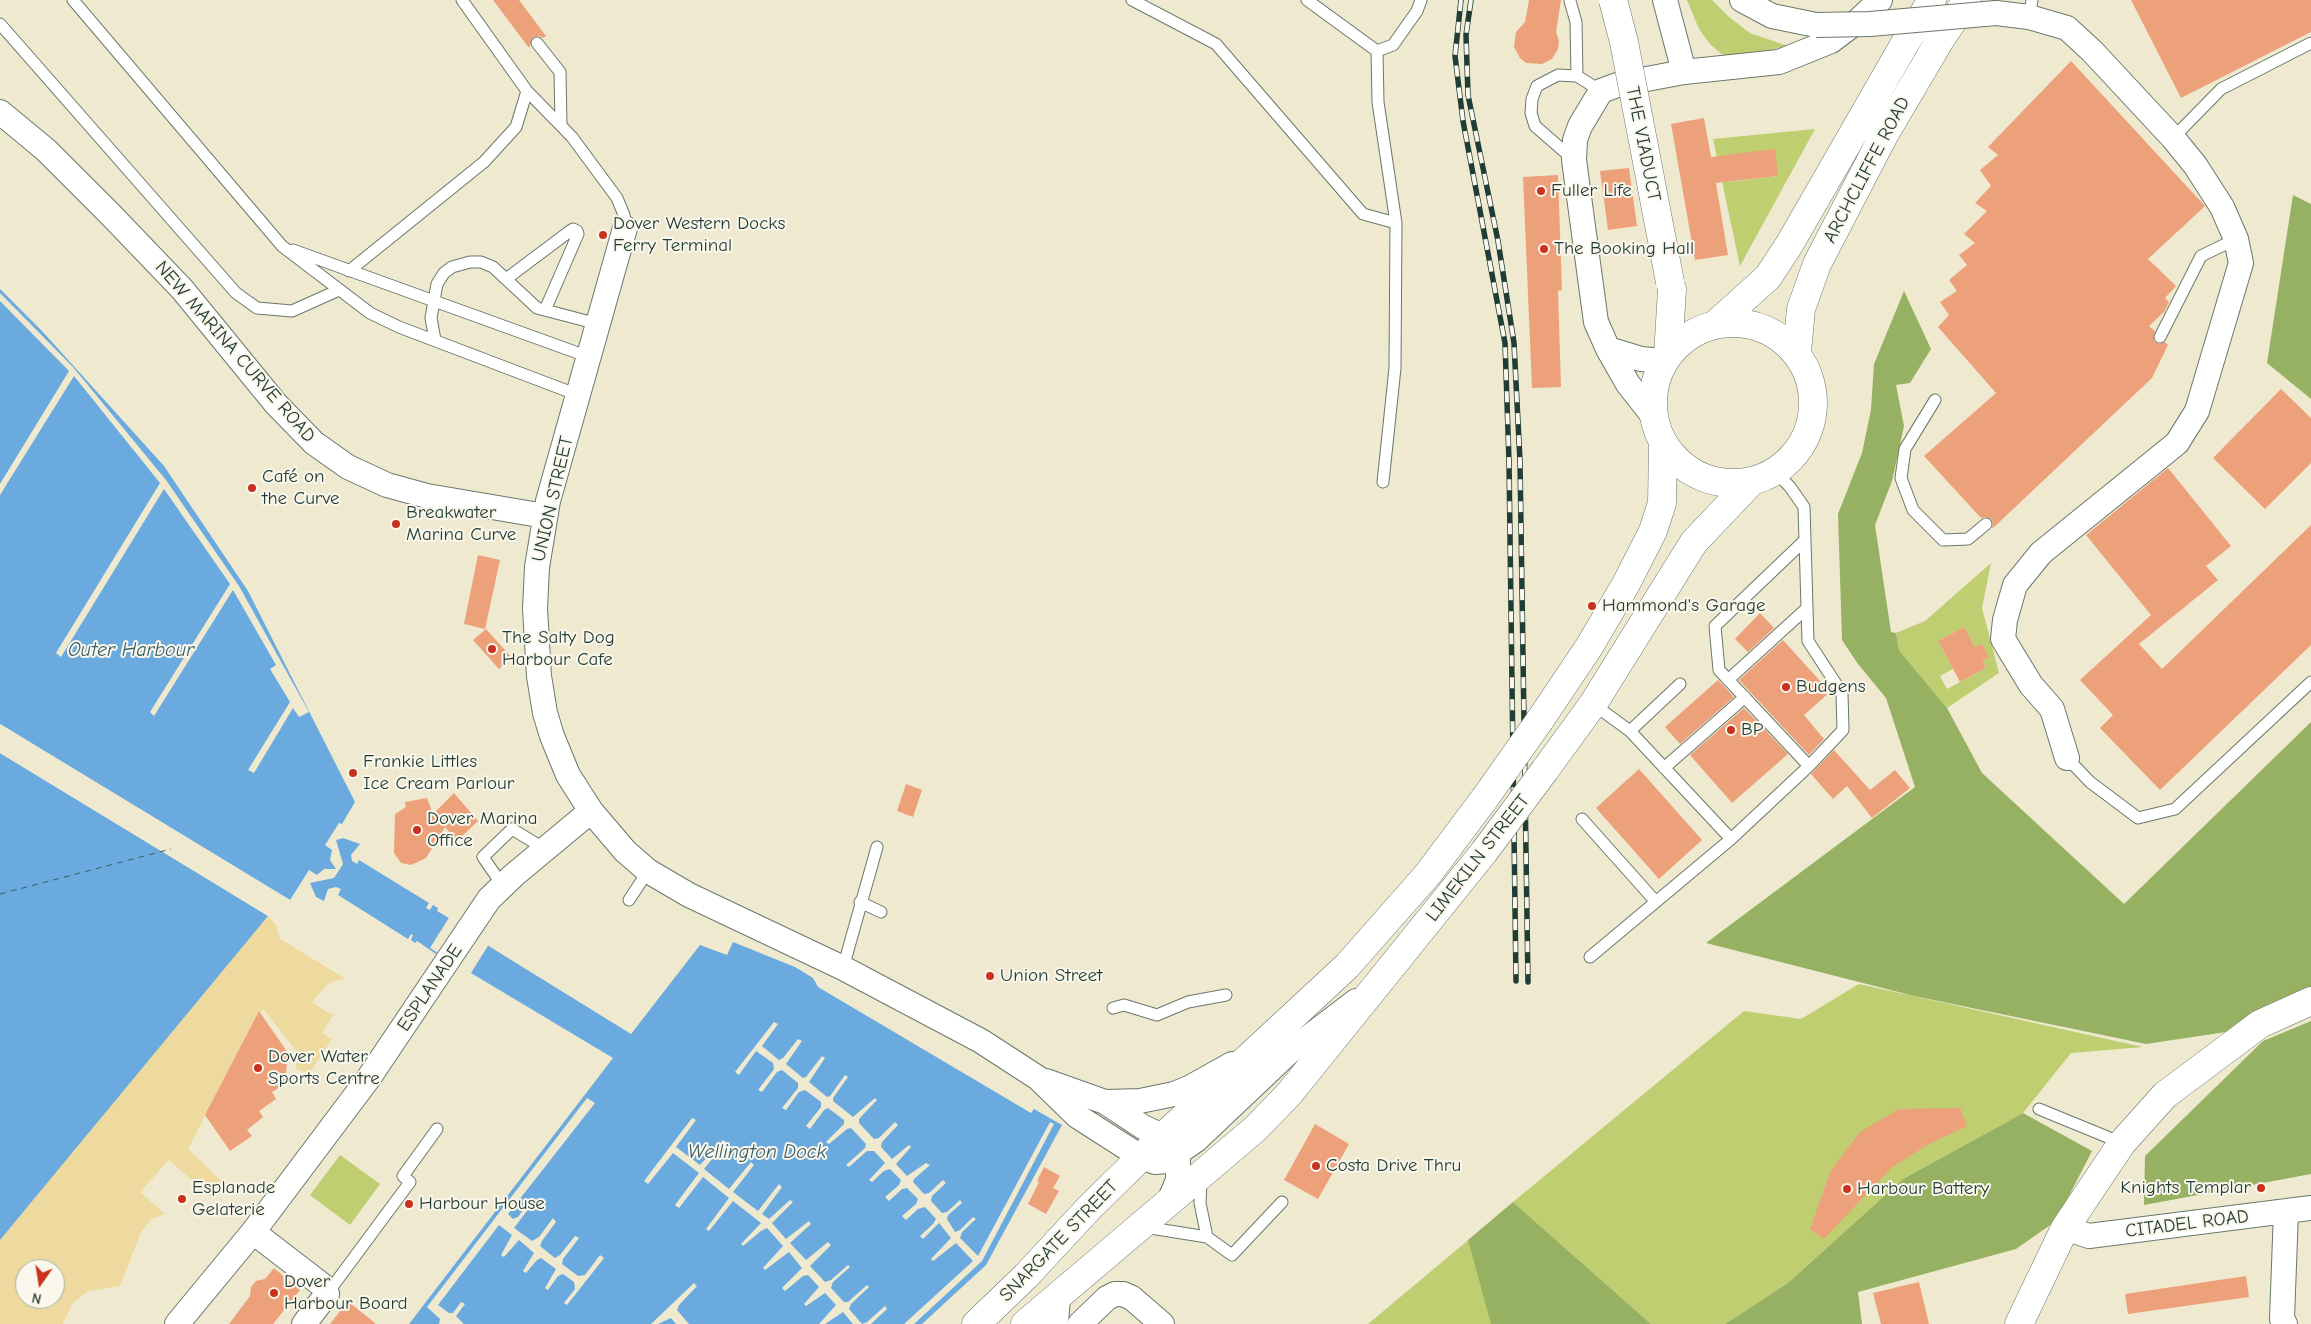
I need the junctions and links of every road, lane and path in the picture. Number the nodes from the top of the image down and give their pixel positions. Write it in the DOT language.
graph roads {
  1 [pos="73,0"];
  2 [pos="462,0"];
  3 [pos="1132,0"];
  4 [pos="1307,0"];
  5 [pos="1421,0"];
  6 [pos="1613,0"];
  7 [pos="1665,0"];
  8 [pos="1742,0"];
  9 [pos="1880,0"];
  10 [pos="1932,0"];
  11 [pos="1968,0"];
  12 [pos="1570,1"];
  13 [pos="2030,8"];
  14 [pos="0,24"];
  15 [pos="537,43"];
  16 [pos="2311,43"];
  17 [pos="1377,50"];
  18 [pos="1684,72"];
  19 [pos="1577,76"];
  20 [pos="1601,90"];
  21 [pos="527,91"];
  22 [pos="0,112"];
  23 [pos="561,125"];
  24 [pos="2173,138"];
  25 [pos="1574,160"];
  26 [pos="1396,224"];
  27 [pos="625,228"];
  28 [pos="2236,239"];
  29 [pos="282,246"];
  30 [pos="349,271"];
  31 [pos="506,279"];
  32 [pos="1671,286"];
  33 [pos="339,290"];
  34 [pos="433,302"];
  35 [pos="545,310"];
  36 [pos="598,324"];
  37 [pos="1710,326"];
  38 [pos="2160,337"];
  39 [pos="435,340"];
  40 [pos="1608,349"];
  41 [pos="1797,352"];
  42 [pos="589,357"];
  43 [pos="1666,358"];
  44 [pos="578,395"];
  45 [pos="1935,400"];
  46 [pos="1654,417"];
  47 [pos="1663,443"];
  48 [pos="1763,476"];
  49 [pos="1384,482"];
  50 [pos="545,516"];
  51 [pos="1986,524"];
  52 [pos="1804,541"];
  53 [pos="1807,608"];
  54 [pos="1728,680"];
  55 [pos="2311,682"];
  56 [pos="1680,684"];
  57 [pos="1745,697"];
  58 [pos="1593,704"];
  59 [pos="1630,730"];
  60 [pos="2067,758"];
  61 [pos="1809,766"];
  62 [pos="1664,768"];
  63 [pos="591,811"];
  64 [pos="1582,819"];
  65 [pos="1731,840"];
  66 [pos="877,847"];
  67 [pos="545,848"];
  68 [pos="648,871"];
  69 [pos="496,893"];
  70 [pos="629,900"];
  71 [pos="860,902"];
  72 [pos="1656,902"];
  73 [pos="881,912"];
  74 [pos="1590,957"];
  75 [pos="843,968"];
  76 [pos="1380,982"];
  77 [pos="1226,995"];
  78 [pos="2311,1002"];
  79 [pos="1114,1008"];
  80 [pos="1256,1053"];
  81 [pos="1038,1078"];
  82 [pos="1104,1102"];
  83 [pos="2039,1109"];
  84 [pos="437,1129"];
  85 [pos="2122,1143"];
  86 [pos="1171,1145"];
  87 [pos="1141,1157"];
  88 [pos="1202,1177"];
  89 [pos="1282,1202"];
  90 [pos="1168,1204"];
  91 [pos="2311,1208"];
  92 [pos="2286,1211"];
  93 [pos="1139,1226"];
  94 [pos="2065,1228"];
  95 [pos="253,1232"];
  96 [pos="1207,1237"];
  97 [pos="328,1294"];
  98 [pos="1058,1296"];
  99 [pos="2279,1322"];
  100 [pos="177,1324"];
  101 [pos="304,1324"];
  102 [pos="976,1324"];
  103 [pos="1025,1324"];
  104 [pos="1056,1324"];
  105 [pos="1080,1324"];
  106 [pos="1162,1324"];
  107 [pos="2019,1324"];
  1 -- 29 [label="lane"];
  2 -- 21 [label="lane"];
  3 -- 26 [label="lane"];
  4 -- 17 [label="lane"];
  5 -- 17 [label="lane"];
  6 -- 32 [label="main road, THE VIADUCT, bridge"];
  7 -- 18 [label="street"];
  8 -- 13 [label="street, bridge"];
  9 -- 18 [label="street"];
  10 -- 37 [label="main road, ARCHCLIFFE ROAD"];
  11 -- 41 [label="main road, ARCHCLIFFE ROAD"];
  12 -- 19 [label="lane"];
  13 -- 24 [label="street"];
  14 -- 33 [label="lane"];
  15 -- 23 [label="lane"];
  16 -- 24 [label="lane"];
  17 -- 26 [label="lane"];
  18 -- 20 [label="street"];
  19 -- 20 [label="lane"];
  19 -- 25 [label="lane"];
  20 -- 25 [label="street"];
  21 -- 23 [label="lane"];
  21 -- 30 [label="lane"];
  22 -- 50 [label="street, NEW MARINA CURVE ROAD"];
  23 -- 27 [label="lane"];
  24 -- 28 [label="street"];
  25 -- 40 [label="street"];
  26 -- 49 [label="lane"];
  27 -- 36 [label="street, UNION STREET"];
  28 -- 38 [label="lane"];
  28 -- 60 [label="street"];
  29 -- 30 [label="lane"];
  29 -- 33 [label="lane"];
  30 -- 34 [label="lane"];
  31 -- 34 [label="lane"];
  31 -- 35 [label="lane"];
  31 -- 35 [label="lane"];
  32 -- 37 [label="main road, THE VIADUCT"];
  32 -- 43 [label="main road, THE VIADUCT"];
  33 -- 39 [label="lane"];
  34 -- 39 [label="lane"];
  34 -- 42 [label="lane"];
  35 -- 36 [label="lane"];
  36 -- 42 [label="street, UNION STREET"];
  37 -- 41 [label="main road"];
  37 -- 43 [label="main road"];
  39 -- 44 [label="lane"];
  40 -- 43 [label="street"];
  40 -- 46 [label="street"];
  41 -- 48 [label="main road"];
  42 -- 44 [label="street, UNION STREET"];
  43 -- 46 [label="main road"];
  44 -- 50 [label="street, UNION STREET"];
  45 -- 51 [label="lane"];
  46 -- 47 [label="main road"];
  47 -- 48 [label="main road"];
  47 -- 80 [label="main road, LIMEKILN STREET, bridge"];
  48 -- 52 [label="lane"];
  48 -- 58 [label="main road, LIMEKILN STREET"];
  50 -- 63 [label="street, UNION STREET"];
  52 -- 53 [label="lane"];
  52 -- 54 [label="lane"];
  53 -- 54 [label="lane"];
  53 -- 61 [label="lane"];
  54 -- 57 [label="lane"];
  55 -- 60 [label="lane"];
  56 -- 59 [label="lane"];
  57 -- 61 [label="lane"];
  57 -- 62 [label="lane"];
  58 -- 59 [label="lane"];
  58 -- 76 [label="main road, LIMEKILN STREET, bridge"];
  59 -- 62 [label="lane"];
  61 -- 65 [label="lane"];
  62 -- 65 [label="lane"];
  63 -- 67 [label="street, ESPLANADE"];
  63 -- 68 [label="street, UNION STREET"];
  64 -- 72 [label="lane"];
  65 -- 72 [label="lane"];
  66 -- 71 [label="lane"];
  67 -- 69 [label="street, ESPLANADE"];
  67 -- 69 [label="lane"];
  68 -- 70 [label="lane"];
  68 -- 75 [label="street, UNION STREET"];
  69 -- 95 [label="street, ESPLANADE"];
  71 -- 73 [label="lane"];
  71 -- 75 [label="lane"];
  72 -- 74 [label="lane"];
  75 -- 81 [label="street, UNION STREET"];
  76 -- 86 [label="street"];
  76 -- 88 [label="main road, LIMEKILN STREET"];
  77 -- 79 [label="lane"];
  78 -- 85 [label="main road"];
  80 -- 82 [label="street, UNION STREET"];
  80 -- 86 [label="main road, LIMEKILN STREET"];
  81 -- 82 [label="street, UNION STREET"];
  81 -- 87 [label="street, UNION STREET"];
  82 -- 86 [label="street, UNION STREET"];
  83 -- 85 [label="lane"];
  84 -- 97 [label="lane"];
  85 -- 94 [label="main road"];
  86 -- 87 [label="main road, SNARGATE STREET"];
  86 -- 90 [label="street"];
  87 -- 102 [label="main road, SNARGATE STREET"];
  88 -- 90 [label="main road, LIMEKILN STREET"];
  88 -- 96 [label="lane"];
  89 -- 96 [label="lane"];
  90 -- 93 [label="main road, SNARGATE STREET"];
  91 -- 92 [label="street, CITADEL ROAD"];
  92 -- 94 [label="street, CITADEL ROAD"];
  92 -- 99 [label="street"];
  93 -- 96 [label="lane"];
  93 -- 98 [label="main road, SNARGATE STREET"];
  94 -- 107 [label="main road"];
  95 -- 97 [label="street"];
  95 -- 100 [label="street, ESPLANADE"];
  97 -- 101 [label="street"];
  98 -- 103 [label="main road, SNARGATE STREET"];
  98 -- 104 [label="street, SNARGATE STREET"];
  105 -- 106 [label="street"];
}
